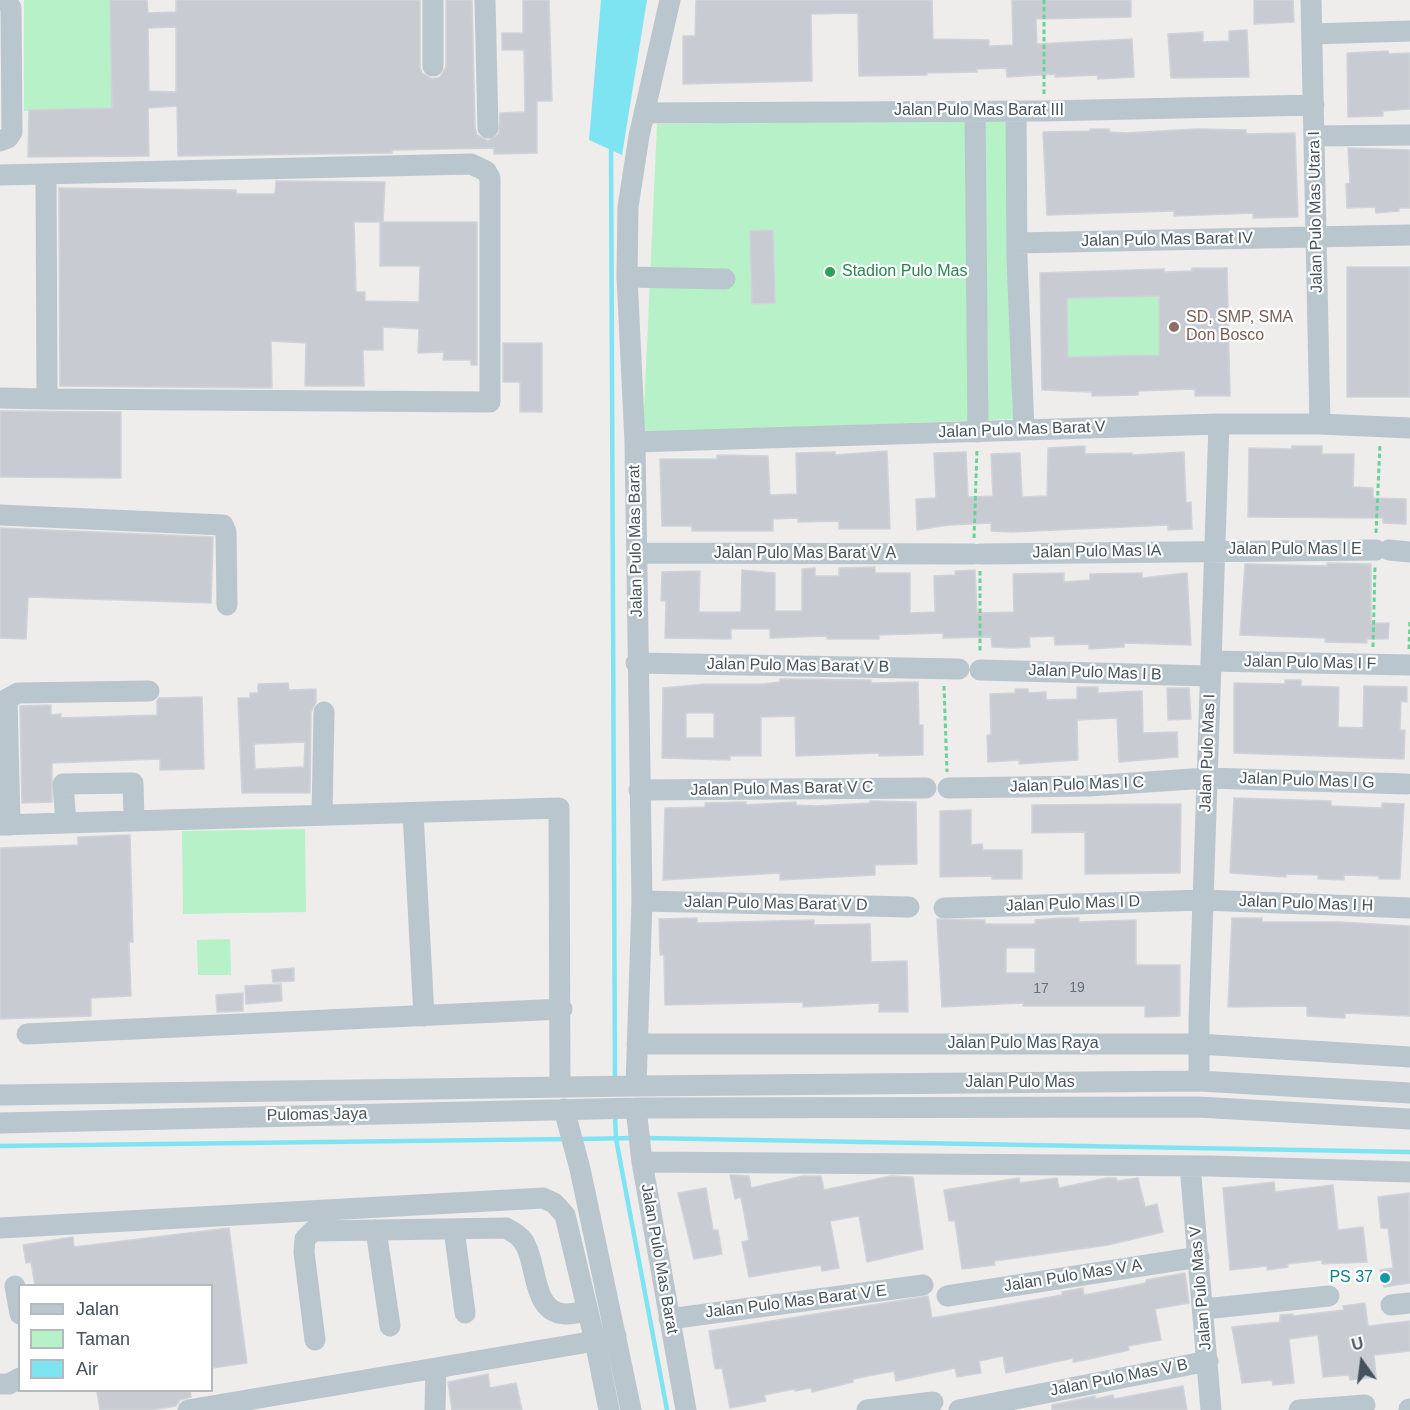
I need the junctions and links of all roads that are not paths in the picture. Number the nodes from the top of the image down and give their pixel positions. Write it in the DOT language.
graph roads {
  1 [pos="6,0"];
  2 [pos="432,0"];
  3 [pos="485,0"];
  4 [pos="670,0"];
  5 [pos="1311,0"];
  6 [pos="1410,31"];
  7 [pos="1312,34"];
  8 [pos="433,66"];
  9 [pos="1314,105"];
  10 [pos="975,111"];
  11 [pos="1016,111"];
  12 [pos="644,113"];
  13 [pos="488,128"];
  14 [pos="1410,135"];
  15 [pos="1315,136"];
  16 [pos="0,141"];
  17 [pos="46,174"];
  18 [pos="0,175"];
  19 [pos="1410,236"];
  20 [pos="1316,238"];
  21 [pos="1017,243"];
  22 [pos="627,277"];
  23 [pos="725,279"];
  24 [pos="0,398"];
  25 [pos="47,399"];
  26 [pos="1219,424"];
  27 [pos="1320,424"];
  28 [pos="1410,428"];
  29 [pos="1024,430"];
  30 [pos="978,432"];
  31 [pos="635,442"];
  32 [pos="0,515"];
  33 [pos="1215,550"];
  34 [pos="1392,551"];
  35 [pos="638,554"];
  36 [pos="976,554"];
  37 [pos="227,604"];
  38 [pos="636,663"];
  39 [pos="1409,665"];
  40 [pos="1210,668"];
  41 [pos="952,669"];
  42 [pos="980,670"];
  43 [pos="149,692"];
  44 [pos="324,712"];
  45 [pos="1207,778"];
  46 [pos="1407,784"];
  47 [pos="926,788"];
  48 [pos="948,788"];
  49 [pos="639,790"];
  50 [pos="413,813"];
  51 [pos="322,815"];
  52 [pos="134,821"];
  53 [pos="66,823"];
  54 [pos="5,825"];
  55 [pos="1203,900"];
  56 [pos="642,901"];
  57 [pos="909,907"];
  58 [pos="944,908"];
  59 [pos="1410,908"];
  60 [pos="562,1009"];
  61 [pos="424,1016"];
  62 [pos="27,1034"];
  63 [pos="1198,1047"];
  64 [pos="1410,1057"];
  65 [pos="635,1070"];
  66 [pos="1199,1079"];
  67 [pos="560,1087"];
  68 [pos="1410,1093"];
  69 [pos="0,1095"];
  70 [pos="635,1110"];
  71 [pos="567,1119"];
  72 [pos="1410,1119"];
  73 [pos="0,1123"];
  74 [pos="641,1156"];
  75 [pos="1190,1166"];
  76 [pos="1410,1172"];
  77 [pos="0,1228"];
  78 [pos="454,1229"];
  79 [pos="376,1230"];
  80 [pos="1199,1257"];
  81 [pos="923,1285"];
  82 [pos="15,1286"];
  83 [pos="947,1296"];
  84 [pos="1329,1296"];
  85 [pos="18,1303"];
  86 [pos="1204,1309"];
  87 [pos="588,1311"];
  88 [pos="465,1313"];
  89 [pos="669,1319"];
  90 [pos="390,1326"];
  91 [pos="616,1336"];
  92 [pos="315,1340"];
  93 [pos="595,1341"];
  94 [pos="1208,1361"];
  95 [pos="436,1368"];
  96 [pos="18,1379"];
  97 [pos="0,1384"];
  98 [pos="933,1402"];
  99 [pos="1365,1405"];
  100 [pos="201,1409"];
  101 [pos="435,1410"];
  102 [pos="609,1410"];
  103 [pos="631,1410"];
  104 [pos="686,1410"];
  105 [pos="867,1410"];
  106 [pos="959,1410"];
  107 [pos="1211,1410"];
  108 [pos="1299,1410"];
  1 -- 16 [label="street"];
  2 -- 8 [label="street"];
  3 -- 13 [label="street"];
  4 -- 12 [label="street, Jalan Pulo Mas Barat"];
  5 -- 7 [label="street, Jalan Pulo Mas Utara I"];
  6 -- 7 [label="street"];
  7 -- 9 [label="street, Jalan Pulo Mas Utara I"];
  9 -- 11 [label="street, Jalan Pulo Mas Barat III"];
  9 -- 15 [label="street, Jalan Pulo Mas Utara I"];
  10 -- 11 [label="street, Jalan Pulo Mas Barat III"];
  10 -- 12 [label="street, Jalan Pulo Mas Barat III"];
  10 -- 30 [label="street"];
  11 -- 21 [label="street"];
  12 -- 22 [label="street, Jalan Pulo Mas Barat"];
  14 -- 15 [label="street"];
  15 -- 20 [label="street, Jalan Pulo Mas Utara I"];
  17 -- 18 [label="street"];
  17 -- 25 [label="street"];
  17 -- 25 [label="street"];
  19 -- 20 [label="street, Jalan Pulo Mas Barat IV"];
  20 -- 21 [label="street, Jalan Pulo Mas Barat IV"];
  20 -- 27 [label="street, Jalan Pulo Mas Utara I"];
  21 -- 29 [label="street"];
  22 -- 23 [label="street"];
  22 -- 31 [label="street, Jalan Pulo Mas Barat"];
  24 -- 25 [label="street"];
  26 -- 27 [label="street, Jalan Pulo Mas Barat V"];
  26 -- 29 [label="street, Jalan Pulo Mas Barat V"];
  26 -- 33 [label="street, Jalan Pulo Mas I"];
  27 -- 28 [label="street, Jalan Pulo Mas Barat V"];
  29 -- 30 [label="street, Jalan Pulo Mas Barat V"];
  30 -- 31 [label="street, Jalan Pulo Mas Barat V"];
  31 -- 35 [label="street, Jalan Pulo Mas Barat"];
  32 -- 37 [label="street"];
  33 -- 34 [label="street, Jalan Pulo Mas I E"];
  33 -- 36 [label="street, Jalan Pulo Mas IA"];
  33 -- 40 [label="street, Jalan Pulo Mas I"];
  35 -- 36 [label="street, Jalan Pulo Mas Barat V A"];
  35 -- 38 [label="street, Jalan Pulo Mas Barat"];
  38 -- 41 [label="street, Jalan Pulo Mas Barat V B"];
  38 -- 49 [label="street, Jalan Pulo Mas Barat"];
  39 -- 40 [label="street, Jalan Pulo Mas I F"];
  40 -- 42 [label="street, Jalan Pulo Mas I B"];
  40 -- 45 [label="street, Jalan Pulo Mas I"];
  43 -- 54 [label="street"];
  44 -- 51 [label="street"];
  45 -- 46 [label="street, Jalan Pulo Mas I G"];
  45 -- 48 [label="street, Jalan Pulo Mas I C"];
  45 -- 55 [label="street, Jalan Pulo Mas I"];
  47 -- 49 [label="street, Jalan Pulo Mas Barat V C"];
  49 -- 56 [label="street, Jalan Pulo Mas Barat"];
  50 -- 51 [label="street"];
  50 -- 60 [label="street"];
  50 -- 61 [label="street"];
  51 -- 52 [label="street"];
  52 -- 53 [label="street"];
  52 -- 53 [label="street"];
  53 -- 54 [label="street"];
  55 -- 58 [label="street, Jalan Pulo Mas I D"];
  55 -- 59 [label="street, Jalan Pulo Mas I H"];
  55 -- 63 [label="street, Jalan Pulo Mas I"];
  56 -- 57 [label="street, Jalan Pulo Mas Barat V D"];
  56 -- 65 [label="street, Jalan Pulo Mas Barat"];
  60 -- 61 [label="street"];
  60 -- 67 [label="street"];
  61 -- 62 [label="street"];
  63 -- 64 [label="street, Jalan Pulo Mas Raya"];
  63 -- 65 [label="street, Jalan Pulo Mas Raya"];
  63 -- 66 [label="street, Jalan Pulo Mas I"];
  65 -- 66 [label="street, Jalan Pulo Mas"];
  65 -- 67 [label="street, Pulomas Jaya"];
  66 -- 68 [label="street, Jalan Pulo Mas"];
  67 -- 69 [label="street, Pulomas Jaya"];
  70 -- 71 [label="street, Pulomas Jaya"];
  70 -- 72 [label="street, Jalan Pulo Mas"];
  70 -- 74 [label="street, Jalan Pulo Mas Barat"];
  71 -- 73 [label="street, Pulomas Jaya"];
  71 -- 91 [label="street"];
  74 -- 75 [label="street"];
  74 -- 89 [label="street, Jalan Pulo Mas Barat"];
  75 -- 76 [label="street"];
  75 -- 80 [label="street, Jalan Pulo Mas V"];
  77 -- 87 [label="street"];
  78 -- 79 [label="street"];
  78 -- 87 [label="street"];
  78 -- 88 [label="street"];
  79 -- 90 [label="street"];
  79 -- 92 [label="street"];
  80 -- 83 [label="street, Jalan Pulo Mas V A"];
  80 -- 86 [label="street, Jalan Pulo Mas V"];
  81 -- 89 [label="street, Jalan Pulo Mas Barat V E"];
  82 -- 85 [label="street"];
  84 -- 86 [label="street"];
  86 -- 94 [label="street, Jalan Pulo Mas V"];
  87 -- 93 [label="street"];
  89 -- 104 [label="street, Jalan Pulo Mas Barat"];
  91 -- 93 [label="street"];
  91 -- 103 [label="street"];
  93 -- 95 [label="street"];
  93 -- 102 [label="street"];
  94 -- 106 [label="street, Jalan Pulo Mas V B"];
  94 -- 107 [label="street, Jalan Pulo Mas V"];
  95 -- 100 [label="street"];
  95 -- 101 [label="street"];
  96 -- 97 [label="street"];
  98 -- 105 [label="street"];
  99 -- 108 [label="street"];
}
